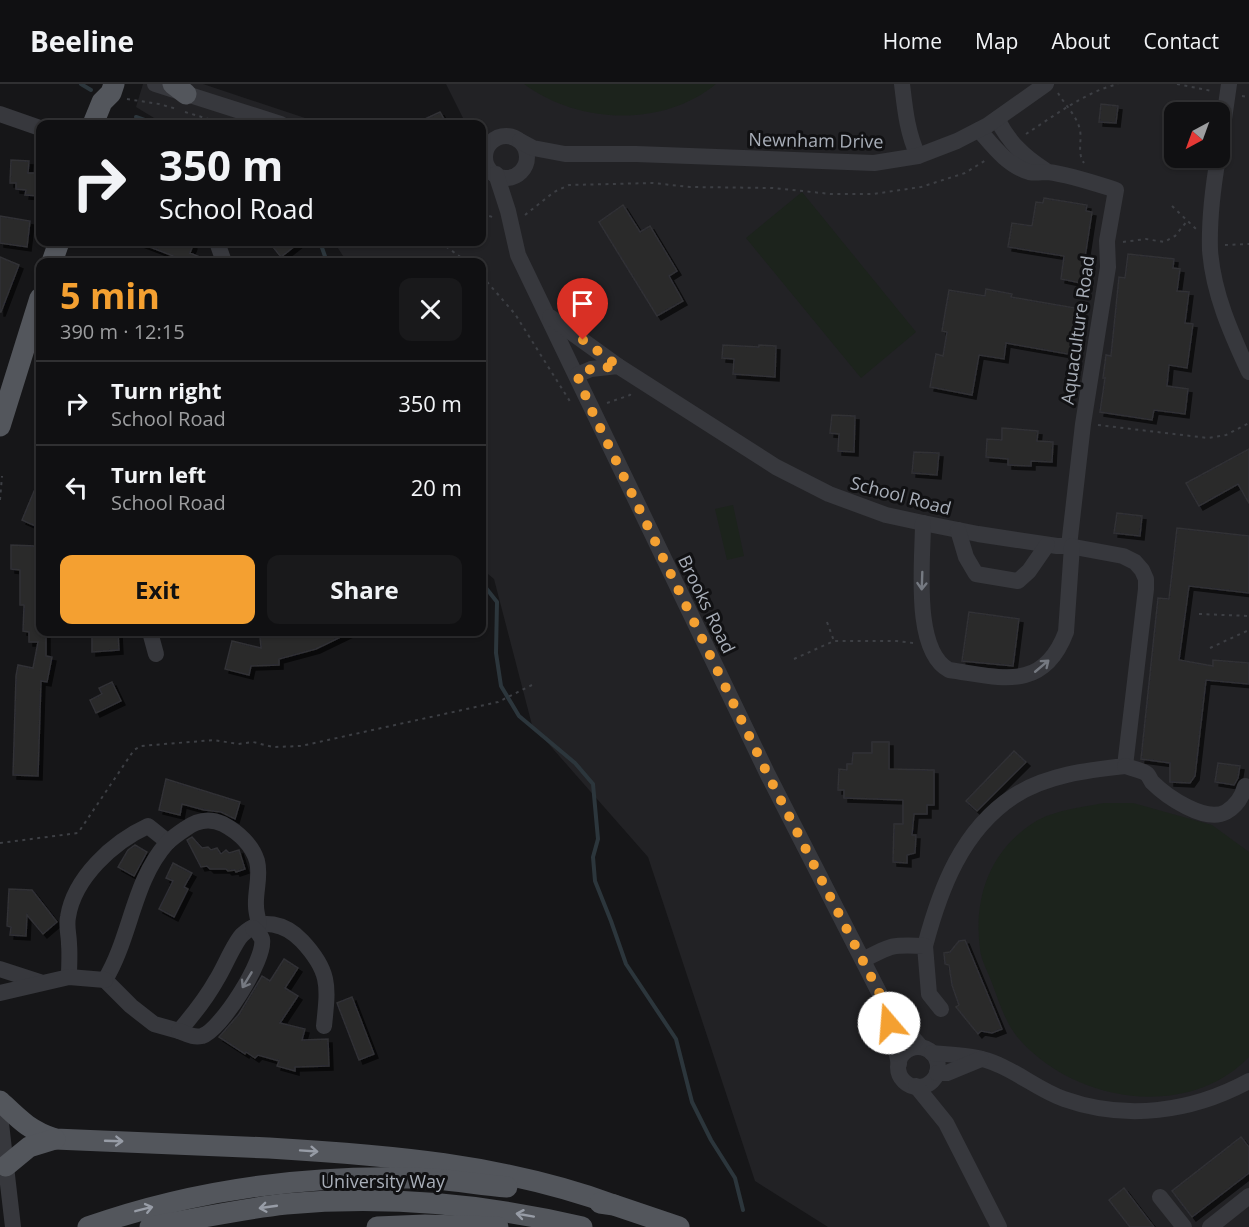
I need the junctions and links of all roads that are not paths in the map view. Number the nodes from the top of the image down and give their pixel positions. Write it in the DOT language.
graph roads {
  1 [pos="155,84"];
  2 [pos="902,84"];
  3 [pos="1230,84"];
  4 [pos="1052,88"];
  5 [pos="179,89"];
  6 [pos="117,92"];
  7 [pos="1227,102"];
  8 [pos="0,114"];
  9 [pos="997,119"];
  10 [pos="95,120"];
  11 [pos="108,120"];
  12 [pos="269,120"];
  13 [pos="36,127"];
  14 [pos="978,130"];
  15 [pos="520,141"];
  16 [pos="486,146"];
  17 [pos="565,154"];
  18 [pos="918,156"];
  19 [pos="1217,168"];
  20 [pos="523,169"];
  21 [pos="489,171"];
  22 [pos="1048,172"];
  23 [pos="509,215"];
  24 [pos="36,311"];
  25 [pos="547,315"];
  26 [pos="618,366"];
  27 [pos="1249,372"];
  28 [pos="577,375"];
  29 [pos="0,426"];
  30 [pos="923,523"];
  31 [pos="958,530"];
  32 [pos="1047,545"];
  33 [pos="1070,546"];
  34 [pos="151,636"];
  35 [pos="156,654"];
  36 [pos="1125,766"];
  37 [pos="1245,786"];
  38 [pos="168,842"];
  39 [pos="256,926"];
  40 [pos="925,946"];
  41 [pos="863,960"];
  42 [pos="0,969"];
  43 [pos="69,977"];
  44 [pos="105,980"];
  45 [pos="41,982"];
  46 [pos="0,993"];
  47 [pos="887,1008"];
  48 [pos="941,1009"];
  49 [pos="324,1026"];
  50 [pos="179,1031"];
  51 [pos="927,1050"];
  52 [pos="978,1058"];
  53 [pos="899,1064"];
  54 [pos="936,1075"];
  55 [pos="1249,1081"];
  56 [pos="916,1086"];
  57 [pos="0,1101"];
  58 [pos="0,1115"];
  59 [pos="946,1123"];
  60 [pos="56,1138"];
  61 [pos="6,1166"];
  62 [pos="1249,1196"];
  63 [pos="1160,1197"];
  64 [pos="614,1205"];
  65 [pos="12,1227"];
  66 [pos="88,1227"];
  67 [pos="150,1227"];
  68 [pos="377,1227"];
  69 [pos="498,1227"];
  70 [pos="582,1227"];
  71 [pos="679,1227"];
  72 [pos="999,1227"];
  73 [pos="1184,1227"];
  74 [pos="1210,1227"];
  1 -- 5 [label="street"];
  2 -- 18 [label="street"];
  3 -- 7 [label="street"];
  4 -- 9 [label="street, Newnham Drive"];
  5 -- 12 [label="street"];
  6 -- 10 [label="main road"];
  6 -- 11 [label="main road"];
  8 -- 13 [label="street"];
  9 -- 14 [label="street, Newnham Drive"];
  9 -- 22 [label="street, Aquaculture Road"];
  14 -- 18 [label="street, Newnham Drive"];
  14 -- 22 [label="street, Aquaculture Road"];
  15 -- 16 [label="street"];
  15 -- 17 [label="street, Newnham Drive"];
  15 -- 20 [label="street"];
  16 -- 21 [label="street"];
  17 -- 18 [label="street, Newnham Drive"];
  17 -- 20 [label="street, Newnham Drive"];
  19 -- 27 [label="street"];
  20 -- 21 [label="street"];
  20 -- 23 [label="street"];
  21 -- 23 [label="street, Brooks Road"];
  22 -- 33 [label="street, Aquaculture Road"];
  23 -- 25 [label="street, Brooks Road"];
  24 -- 29 [label="main road"];
  25 -- 26 [label="street, School Road"];
  25 -- 28 [label="street, Brooks Road"];
  26 -- 28 [label="street"];
  26 -- 30 [label="street, School Road"];
  28 -- 41 [label="street, Brooks Road"];
  30 -- 31 [label="street, School Road"];
  30 -- 33 [label="street, Aquaculture Road, one-way"];
  31 -- 32 [label="street, School Road"];
  31 -- 32 [label="street"];
  32 -- 33 [label="street, School Road"];
  33 -- 36 [label="street, School Road"];
  34 -- 35 [label="street"];
  36 -- 37 [label="street"];
  36 -- 40 [label="street"];
  38 -- 39 [label="street"];
  38 -- 43 [label="street"];
  38 -- 44 [label="street"];
  39 -- 49 [label="street"];
  39 -- 50 [label="street"];
  39 -- 50 [label="street, one-way"];
  40 -- 41 [label="street"];
  40 -- 48 [label="street"];
  41 -- 47 [label="street, Brooks Road"];
  42 -- 45 [label="street"];
  43 -- 44 [label="street"];
  43 -- 45 [label="street"];
  44 -- 50 [label="street"];
  45 -- 46 [label="street"];
  47 -- 51 [label="street, Brooks Road"];
  47 -- 53 [label="street, Brooks Road"];
  51 -- 52 [label="street"];
  51 -- 53 [label="street"];
  51 -- 54 [label="street"];
  52 -- 54 [label="street"];
  52 -- 55 [label="street"];
  53 -- 56 [label="street"];
  54 -- 56 [label="street"];
  54 -- 59 [label="street"];
  56 -- 59 [label="street"];
  57 -- 60 [label="main road"];
  58 -- 61 [label="street"];
  59 -- 72 [label="street"];
  60 -- 61 [label="main road"];
  60 -- 64 [label="main road, one-way"];
  61 -- 65 [label="street"];
  62 -- 74 [label="street"];
  63 -- 73 [label="street"];
  66 -- 64 [label="main road, University Way, one-way"];
  64 -- 71 [label="main road, University Way"];
  70 -- 67 [label="main road, University Way, one-way"];
  68 -- 69 [label="main road"];
}
